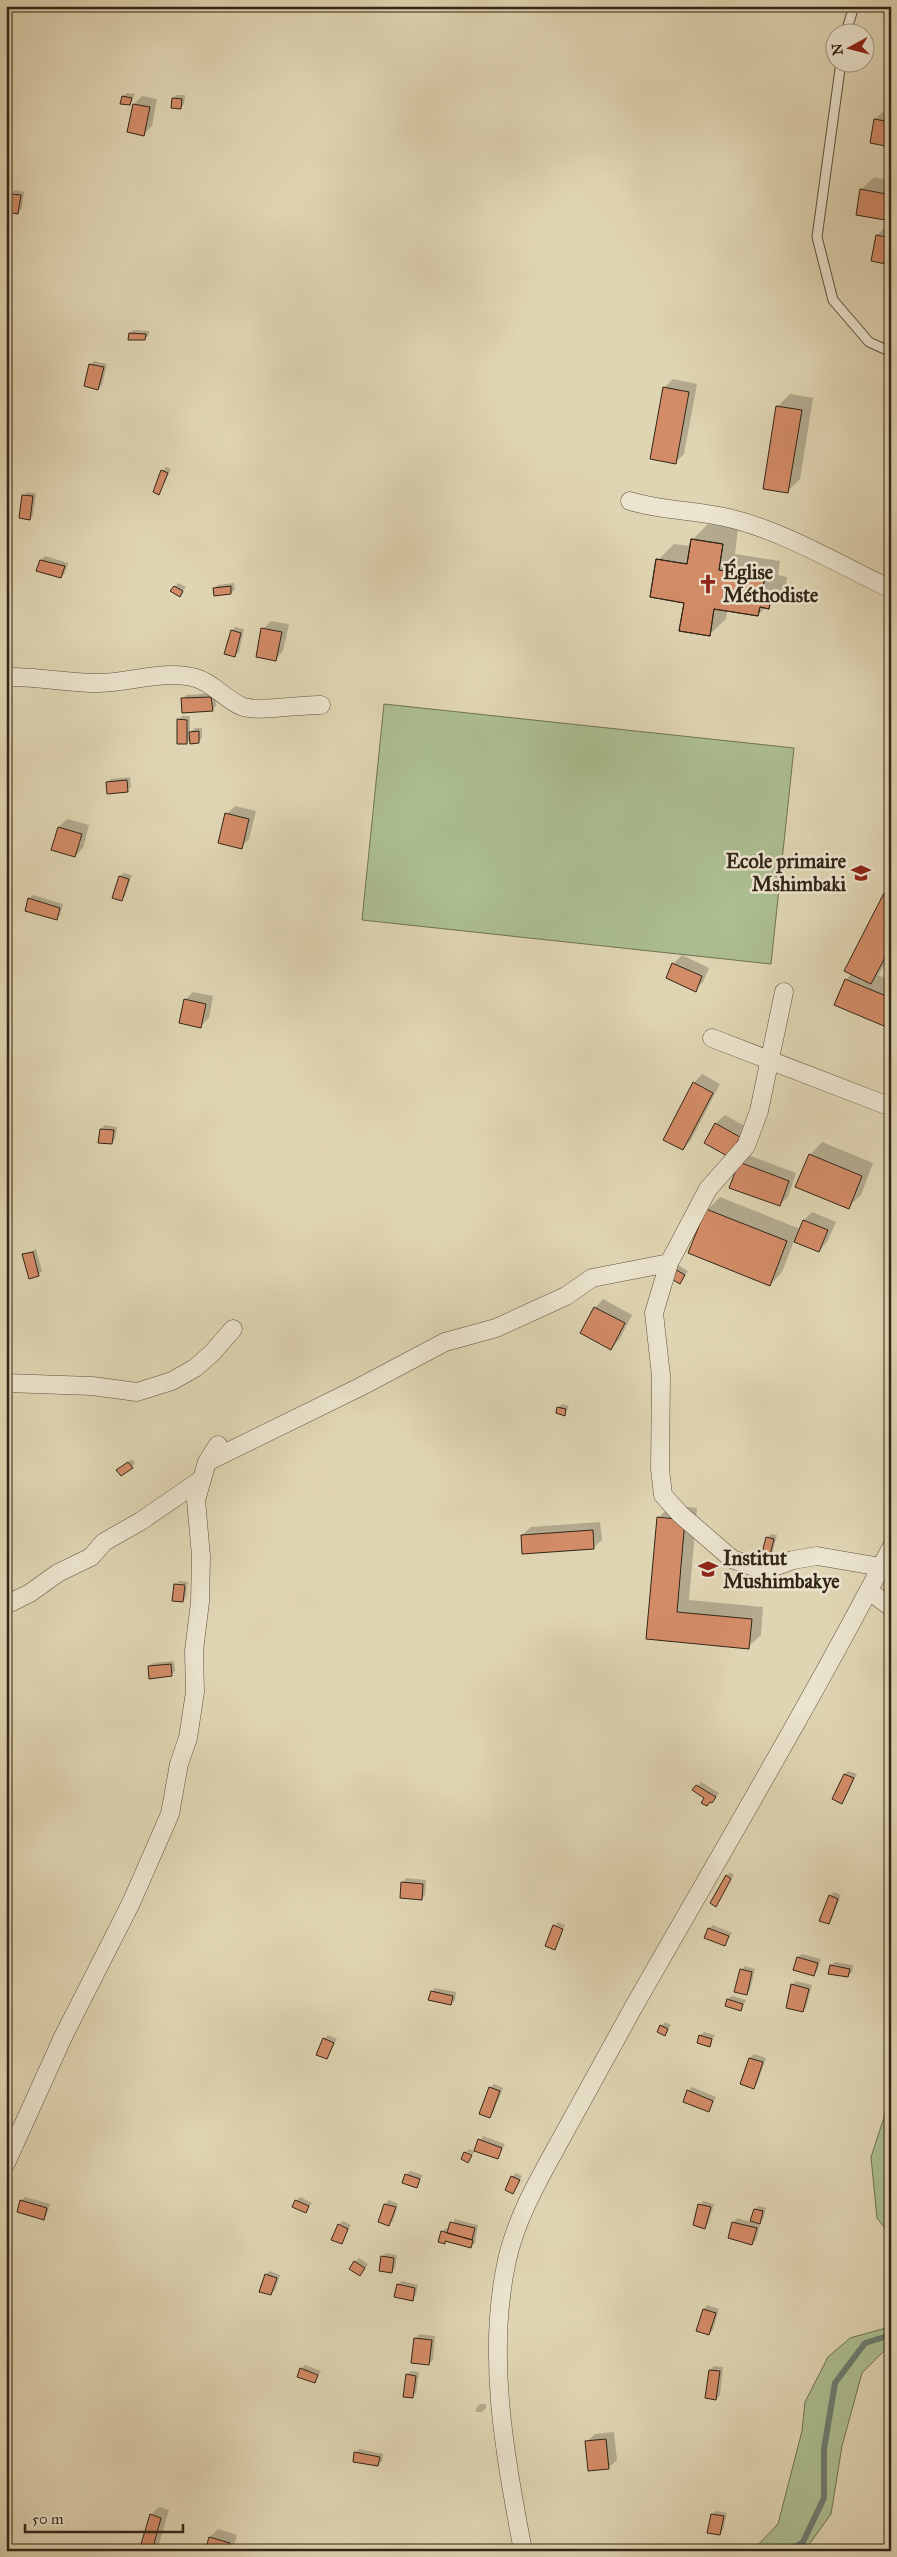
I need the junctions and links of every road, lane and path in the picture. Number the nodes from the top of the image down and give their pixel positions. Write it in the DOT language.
graph roads {
  1 [pos="854,6"];
  2 [pos="849,22"];
  3 [pos="840,72"];
  4 [pos="891,352"];
  5 [pos="630,501"];
  6 [pos="891,589"];
  7 [pos="6,677"];
  8 [pos="320,704"];
  9 [pos="784,992"];
  10 [pos="712,1038"];
  11 [pos="769,1060"];
  12 [pos="891,1107"];
  13 [pos="669,1263"];
  14 [pos="233,1329"];
  15 [pos="6,1383"];
  16 [pos="218,1445"];
  17 [pos="207,1462"];
  18 [pos="202,1479"];
  19 [pos="891,1548"];
  20 [pos="881,1567"];
  21 [pos="869,1591"];
  22 [pos="6,1606"];
  23 [pos="891,1607"];
  24 [pos="6,2163"];
  25 [pos="523,2551"];
  1 -- 2 [label="lane"];
  3 -- 4 [label="lane"];
  5 -- 6 [label="street"];
  7 -- 8 [label="street"];
  9 -- 11 [label="street"];
  10 -- 11 [label="street"];
  11 -- 12 [label="street"];
  11 -- 13 [label="street"];
  13 -- 17 [label="street"];
  13 -- 20 [label="street"];
  14 -- 15 [label="street"];
  16 -- 17 [label="street"];
  17 -- 18 [label="street"];
  18 -- 22 [label="street"];
  18 -- 24 [label="street"];
  19 -- 20 [label="street"];
  20 -- 21 [label="street"];
  21 -- 23 [label="street"];
  21 -- 25 [label="street"];
}
